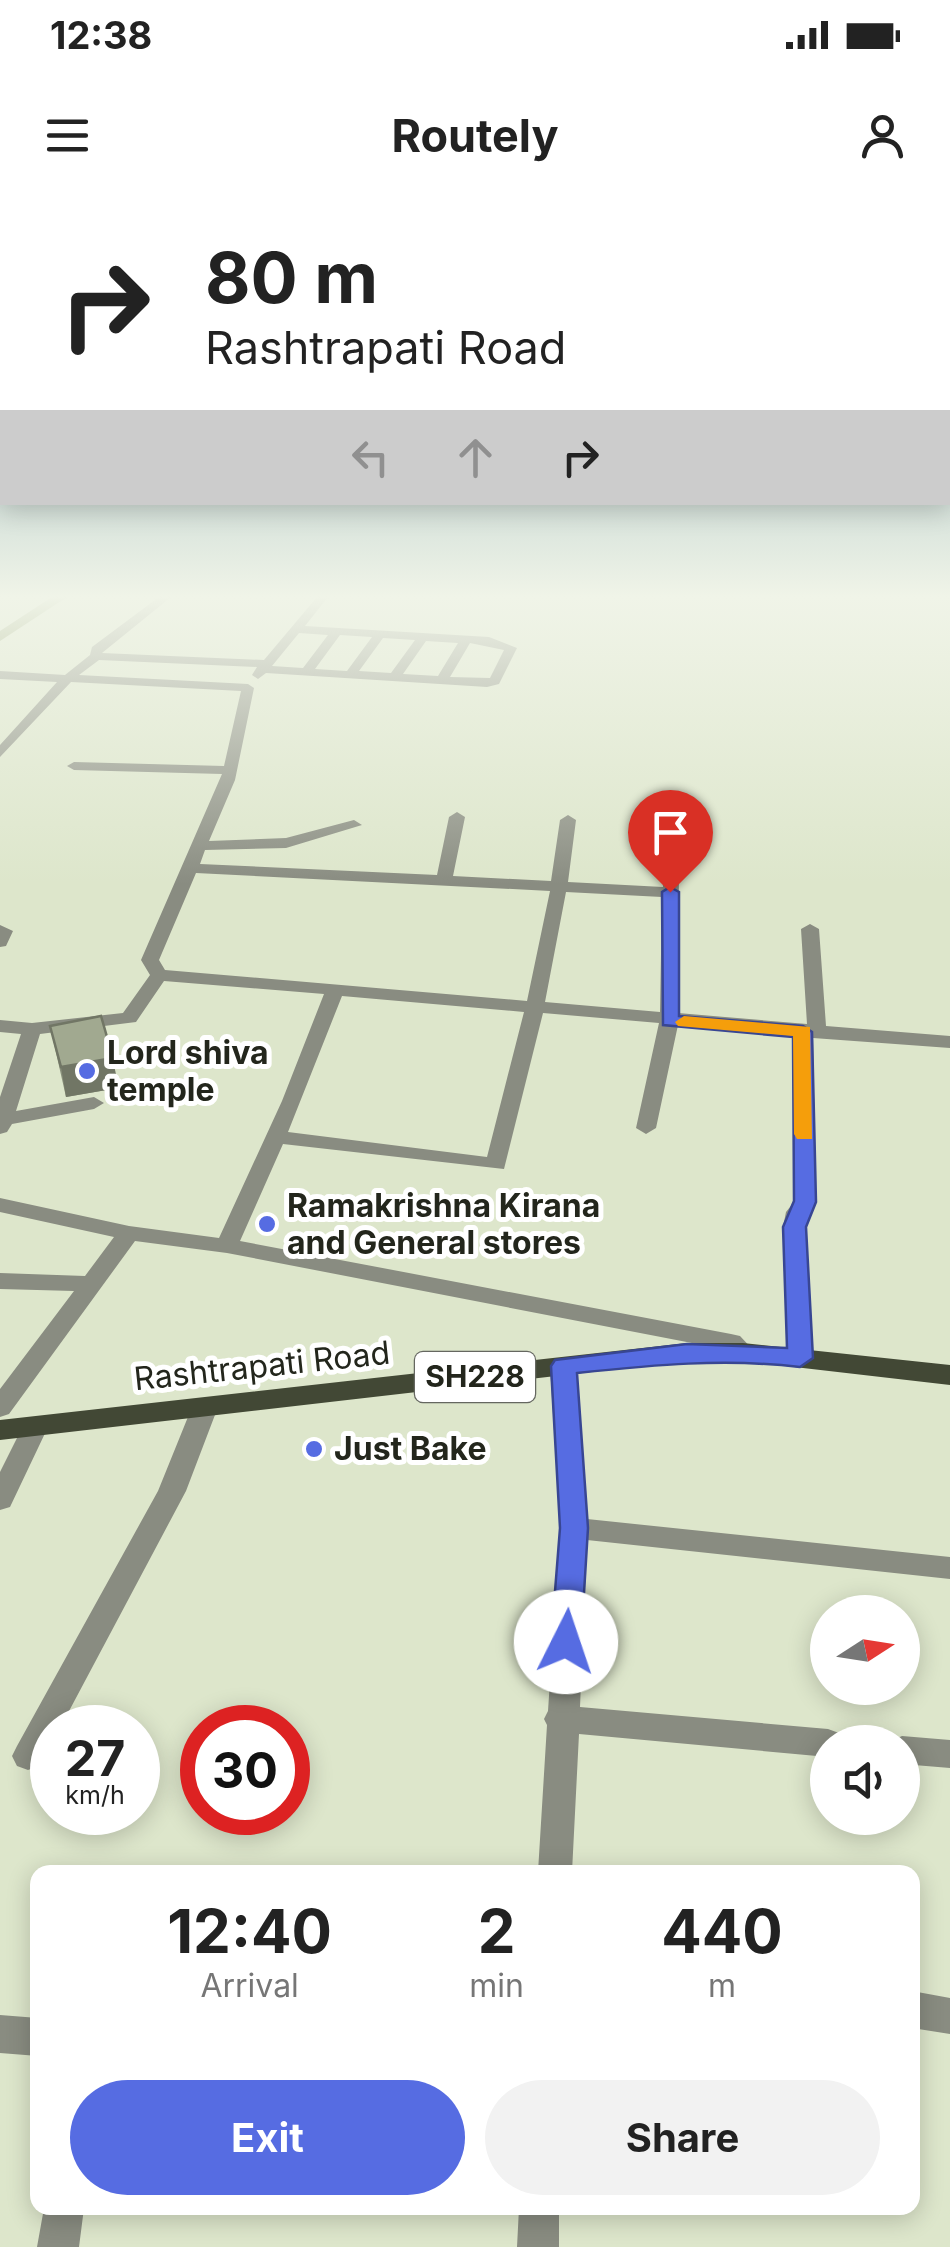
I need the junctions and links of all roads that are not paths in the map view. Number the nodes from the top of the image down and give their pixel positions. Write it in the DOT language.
graph roads {
  1 [pos="55,693"];
  2 [pos="247,693"];
  3 [pos="0,753"];
  4 [pos="74,766"];
  5 [pos="231,766"];
  6 [pos="665,811"];
  7 [pos="457,817"];
  8 [pos="568,820"];
  9 [pos="354,825"];
  10 [pos="199,846"];
  11 [pos="192,868"];
  12 [pos="444,881"];
  13 [pos="560,887"];
  14 [pos="670,892"];
  15 [pos="810,929"];
  16 [pos="0,930"];
  17 [pos="0,942"];
  18 [pos="159,974"];
  19 [pos="334,990"];
  20 [pos="536,1007"];
  21 [pos="670,1021"];
  22 [pos="0,1026"];
  23 [pos="32,1029"];
  24 [pos="810,1032"];
  25 [pos="950,1042"];
  26 [pos="94,1103"];
  27 [pos="1,1123"];
  28 [pos="646,1128"];
  29 [pos="275,1137"];
  30 [pos="0,1205"];
  31 [pos="129,1233"];
  32 [pos="227,1246"];
  33 [pos="0,1280"];
  34 [pos="88,1284"];
  35 [pos="743,1352"];
  36 [pos="800,1358"];
  37 [pos="564,1366"];
  38 [pos="950,1375"];
  39 [pos="204,1407"];
  40 [pos="0,1408"];
  41 [pos="35,1428"];
  42 [pos="0,1430"];
  43 [pos="0,1500"];
  44 [pos="574,1528"];
  45 [pos="950,1568"];
  46 [pos="560,1719"];
  47 [pos="810,1741"];
  48 [pos="920,1752"];
  49 [pos="950,1754"];
  50 [pos="28,1756"];
  51 [pos="554,1865"];
  52 [pos="920,2010"];
  53 [pos="950,2016"];
  54 [pos="0,2034"];
  55 [pos="30,2036"];
  56 [pos="63,2215"];
  57 [pos="540,2215"];
  58 [pos="58,2247"];
  59 [pos="538,2247"];
  1 -- 3 [label="street"];
  2 -- 5 [label="street"];
  4 -- 5 [label="street"];
  5 -- 10 [label="street"];
  6 -- 14 [label="street"];
  7 -- 12 [label="street"];
  8 -- 13 [label="street"];
  9 -- 10 [label="street"];
  10 -- 11 [label="street"];
  11 -- 12 [label="street"];
  11 -- 18 [label="street"];
  12 -- 13 [label="street"];
  13 -- 14 [label="street"];
  13 -- 20 [label="street"];
  14 -- 21 [label="street"];
  15 -- 24 [label="street"];
  16 -- 17 [label="street"];
  18 -- 19 [label="street"];
  18 -- 23 [label="street"];
  19 -- 20 [label="street"];
  19 -- 29 [label="street"];
  20 -- 21 [label="street"];
  20 -- 29 [label="street"];
  21 -- 24 [label="street"];
  21 -- 28 [label="street"];
  22 -- 23 [label="street"];
  23 -- 27 [label="street"];
  24 -- 25 [label="street"];
  24 -- 36 [label="street"];
  26 -- 27 [label="street"];
  29 -- 32 [label="street"];
  30 -- 31 [label="street"];
  31 -- 32 [label="street"];
  31 -- 34 [label="street"];
  32 -- 35 [label="street"];
  33 -- 34 [label="street"];
  34 -- 40 [label="street"];
  35 -- 36 [label="main road, Rashtrapati Road / SH228"];
  35 -- 37 [label="main road, Rashtrapati Road / SH228"];
  36 -- 38 [label="main road, Rashtrapati Road / SH228"];
  37 -- 39 [label="main road, Rashtrapati Road / SH228"];
  37 -- 44 [label="street"];
  39 -- 41 [label="main road, Rashtrapati Road / SH228"];
  39 -- 50 [label="street"];
  41 -- 42 [label="main road, Rashtrapati Road / SH228"];
  41 -- 43 [label="street"];
  44 -- 45 [label="street"];
  44 -- 46 [label="street"];
  46 -- 47 [label="street"];
  46 -- 51 [label="street"];
  48 -- 49 [label="street"];
  52 -- 53 [label="street"];
  54 -- 55 [label="street"];
  56 -- 58 [label="street"];
  57 -- 59 [label="street"];
}
